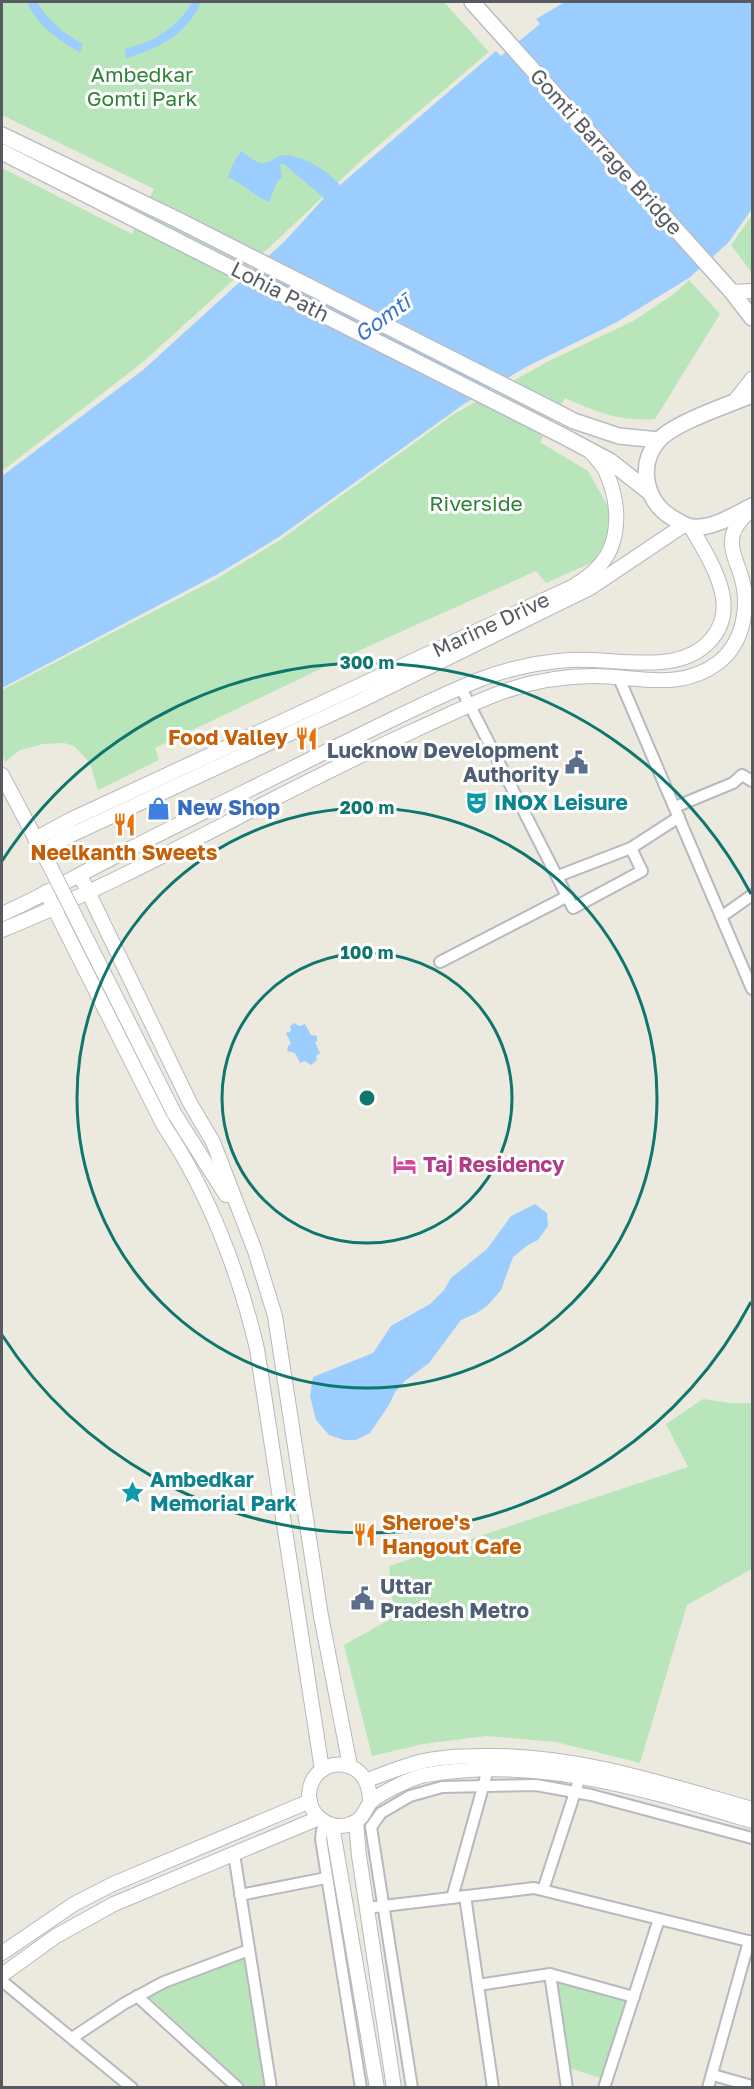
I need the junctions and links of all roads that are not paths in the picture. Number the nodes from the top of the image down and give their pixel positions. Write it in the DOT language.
graph roads {
  1 [pos="471,2"];
  2 [pos="2,135"];
  3 [pos="2,152"];
  4 [pos="753,291"];
  5 [pos="732,292"];
  6 [pos="753,318"];
  7 [pos="753,379"];
  8 [pos="753,395"];
  9 [pos="732,404"];
  10 [pos="658,440"];
  11 [pos="589,450"];
  12 [pos="648,491"];
  13 [pos="753,507"];
  14 [pos="687,526"];
  15 [pos="619,678"];
  16 [pos="461,688"];
  17 [pos="470,705"];
  18 [pos="2,775"];
  19 [pos="753,781"];
  20 [pos="677,812"];
  21 [pos="38,845"];
  22 [pos="631,848"];
  23 [pos="80,874"];
  24 [pos="558,876"];
  25 [pos="46,892"];
  26 [pos="88,892"];
  27 [pos="753,895"];
  28 [pos="568,896"];
  29 [pos="54,908"];
  30 [pos="2,914"];
  31 [pos="722,916"];
  32 [pos="2,930"];
  33 [pos="440,962"];
  34 [pos="753,989"];
  35 [pos="174,1113"];
  36 [pos="184,1156"];
  37 [pos="246,1229"];
  38 [pos="350,1766"];
  39 [pos="488,1769"];
  40 [pos="322,1770"];
  41 [pos="580,1777"];
  42 [pos="367,1780"];
  43 [pos="483,1786"];
  44 [pos="575,1792"];
  45 [pos="310,1801"];
  46 [pos="370,1801"];
  47 [pos="753,1809"];
  48 [pos="753,1821"];
  49 [pos="326,1822"];
  50 [pos="356,1822"];
  51 [pos="753,1838"];
  52 [pos="234,1854"];
  53 [pos="326,1878"];
  54 [pos="543,1890"];
  55 [pos="240,1895"];
  56 [pos="465,1896"];
  57 [pos="452,1898"];
  58 [pos="383,1906"];
  59 [pos="367,1908"];
  60 [pos="659,1919"];
  61 [pos="751,1942"];
  62 [pos="249,1950"];
  63 [pos="2,1953"];
  64 [pos="550,1974"];
  65 [pos="2,1975"];
  66 [pos="2,1981"];
  67 [pos="478,1984"];
  68 [pos="137,1996"];
  69 [pos="633,1997"];
  70 [pos="72,2038"];
  71 [pos="712,2075"];
  72 [pos="753,2086"];
  73 [pos="132,2088"];
  74 [pos="238,2088"];
  75 [pos="271,2088"];
  76 [pos="360,2088"];
  77 [pos="377,2088"];
  78 [pos="394,2088"];
  79 [pos="412,2088"];
  80 [pos="494,2088"];
  81 [pos="567,2088"];
  82 [pos="604,2088"];
  83 [pos="708,2088"];
  1 -- 5 [label="main road, Gomti Barrage Bridge"];
  2 -- 10 [label="main road, Lohia Path"];
  3 -- 11 [label="main road, Lohia Path"];
  4 -- 5 [label="street"];
  5 -- 6 [label="main road, Gomti Barrage Bridge"];
  7 -- 9 [label="street"];
  8 -- 9 [label="main road"];
  9 -- 10 [label="main road"];
  10 -- 12 [label="main road"];
  11 -- 12 [label="main road, Lohia Path"];
  11 -- 21 [label="street, Marine Drive"];
  12 -- 14 [label="main road, Lohia Path"];
  13 -- 14 [label="main road"];
  13 -- 15 [label="street"];
  14 -- 16 [label="street"];
  14 -- 21 [label="street, Marine Drive"];
  15 -- 17 [label="street"];
  15 -- 20 [label="street"];
  16 -- 17 [label="street"];
  16 -- 23 [label="street"];
  17 -- 24 [label="street"];
  17 -- 26 [label="street"];
  18 -- 21 [label="street"];
  19 -- 20 [label="street"];
  20 -- 22 [label="street"];
  20 -- 31 [label="street"];
  21 -- 35 [label="street, bridge"];
  22 -- 24 [label="street"];
  22 -- 28 [label="street"];
  23 -- 25 [label="street"];
  23 -- 26 [label="street"];
  24 -- 28 [label="street"];
  25 -- 29 [label="street"];
  25 -- 30 [label="street"];
  26 -- 29 [label="street"];
  26 -- 37 [label="street"];
  27 -- 31 [label="street"];
  28 -- 33 [label="street"];
  29 -- 32 [label="street"];
  29 -- 36 [label="street"];
  31 -- 34 [label="street"];
  35 -- 36 [label="street"];
  35 -- 37 [label="street"];
  36 -- 40 [label="street"];
  37 -- 38 [label="street"];
  38 -- 40 [label="street"];
  38 -- 42 [label="street"];
  39 -- 41 [label="street"];
  39 -- 43 [label="street"];
  39 -- 46 [label="street"];
  40 -- 45 [label="street"];
  41 -- 44 [label="street"];
  41 -- 48 [label="street"];
  42 -- 46 [label="street"];
  42 -- 47 [label="street"];
  43 -- 44 [label="street"];
  43 -- 57 [label="street"];
  43 -- 58 [label="street"];
  44 -- 51 [label="street"];
  44 -- 54 [label="street"];
  45 -- 49 [label="street"];
  45 -- 63 [label="street"];
  46 -- 50 [label="street"];
  49 -- 50 [label="street"];
  49 -- 52 [label="street"];
  49 -- 53 [label="street"];
  49 -- 77 [label="street"];
  50 -- 59 [label="street"];
  52 -- 55 [label="street"];
  52 -- 65 [label="street"];
  53 -- 55 [label="street"];
  53 -- 76 [label="street"];
  54 -- 56 [label="street"];
  54 -- 60 [label="street"];
  55 -- 62 [label="street"];
  56 -- 57 [label="street"];
  56 -- 67 [label="street"];
  57 -- 58 [label="street"];
  58 -- 59 [label="street"];
  58 -- 79 [label="street"];
  59 -- 78 [label="street"];
  60 -- 61 [label="street"];
  60 -- 69 [label="street"];
  61 -- 71 [label="street"];
  62 -- 68 [label="street"];
  62 -- 75 [label="street"];
  64 -- 67 [label="street"];
  64 -- 69 [label="street"];
  64 -- 81 [label="street"];
  66 -- 70 [label="street"];
  67 -- 80 [label="street"];
  68 -- 70 [label="street"];
  68 -- 74 [label="street"];
  69 -- 82 [label="street"];
  70 -- 73 [label="street"];
  71 -- 72 [label="street"];
  71 -- 83 [label="street"];
}
